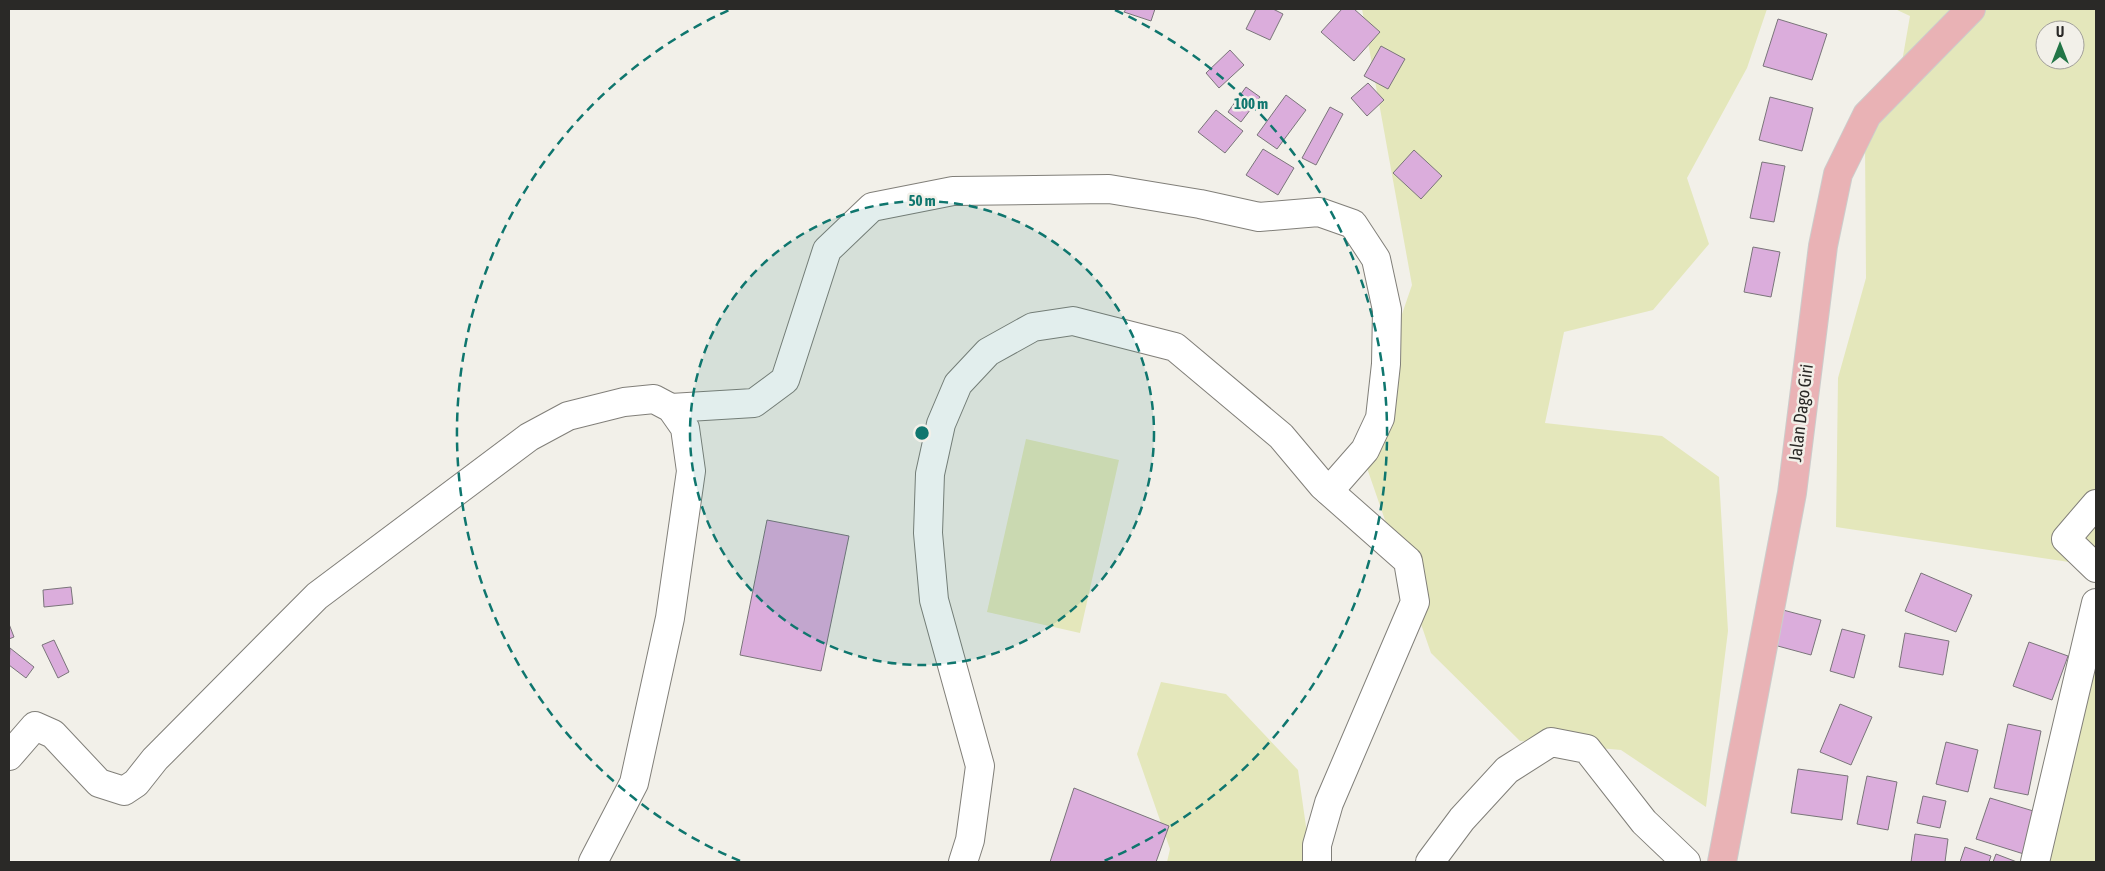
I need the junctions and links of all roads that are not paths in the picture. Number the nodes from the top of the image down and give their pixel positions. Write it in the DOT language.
graph roads {
  1 [pos="1971,9"];
  2 [pos="671,408"];
  3 [pos="1330,491"];
  4 [pos="2096,504"];
  5 [pos="2096,568"];
  6 [pos="2096,603"];
  7 [pos="9,756"];
  8 [pos="593,862"];
  9 [pos="963,862"];
  10 [pos="1317,862"];
  11 [pos="1430,862"];
  12 [pos="1686,862"];
  13 [pos="1722,862"];
  14 [pos="2035,862"];
  1 -- 13 [label="main road, Jalan Dago Giri"];
  2 -- 3 [label="street"];
  2 -- 7 [label="street"];
  2 -- 8 [label="street"];
  3 -- 9 [label="street"];
  3 -- 10 [label="street"];
  4 -- 5 [label="street"];
  6 -- 14 [label="street"];
  11 -- 12 [label="street"];
}
